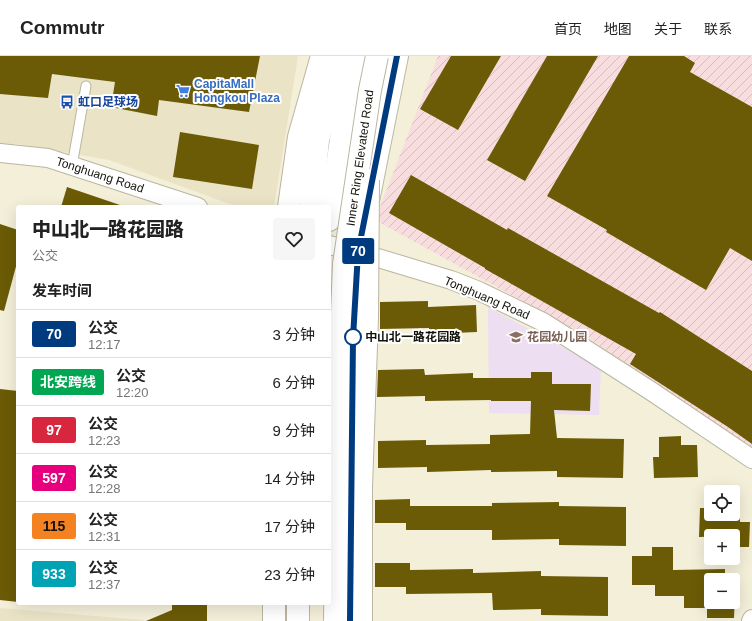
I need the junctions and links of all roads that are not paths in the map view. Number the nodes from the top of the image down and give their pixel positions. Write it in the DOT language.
graph roads {
  1 [pos="322,56"];
  2 [pos="340,56"];
  3 [pos="358,56"];
  4 [pos="377,56"];
  5 [pos="397,56"];
  6 [pos="86,86"];
  7 [pos="370,90"];
  8 [pos="0,152"];
  9 [pos="72,166"];
  10 [pos="192,205"];
  11 [pos="289,205"];
  12 [pos="310,205"];
  13 [pos="331,207"];
  14 [pos="331,245"];
  15 [pos="358,252"];
  16 [pos="752,459"];
  17 [pos="274,605"];
  18 [pos="298,605"];
  19 [pos="311,605"];
  20 [pos="274,621"];
  21 [pos="298,621"];
  22 [pos="311,621"];
  23 [pos="335,621"];
  24 [pos="350,621"];
  25 [pos="361,621"];
  1 -- 11 [label="main road"];
  2 -- 12 [label="main road"];
  3 -- 13 [label="main road, Inner Ring Elevated Road"];
  4 -- 7 [label="main road, Inner Ring Elevated Road, bridge"];
  5 -- 15 [label="main road"];
  6 -- 9 [label="lane"];
  7 -- 23 [label="main road, Inner Ring Elevated Road, bridge"];
  7 -- 25 [label="main road, bridge"];
  8 -- 9 [label="street, Tonghuang Road"];
  9 -- 10 [label="street, Tonghuang Road"];
  14 -- 15 [label="street, Tonghuang Road"];
  15 -- 16 [label="street, Tonghuang Road"];
  15 -- 24 [label="main road"];
  17 -- 20 [label="main road"];
  18 -- 21 [label="main road"];
  19 -- 22 [label="main road"];
}
